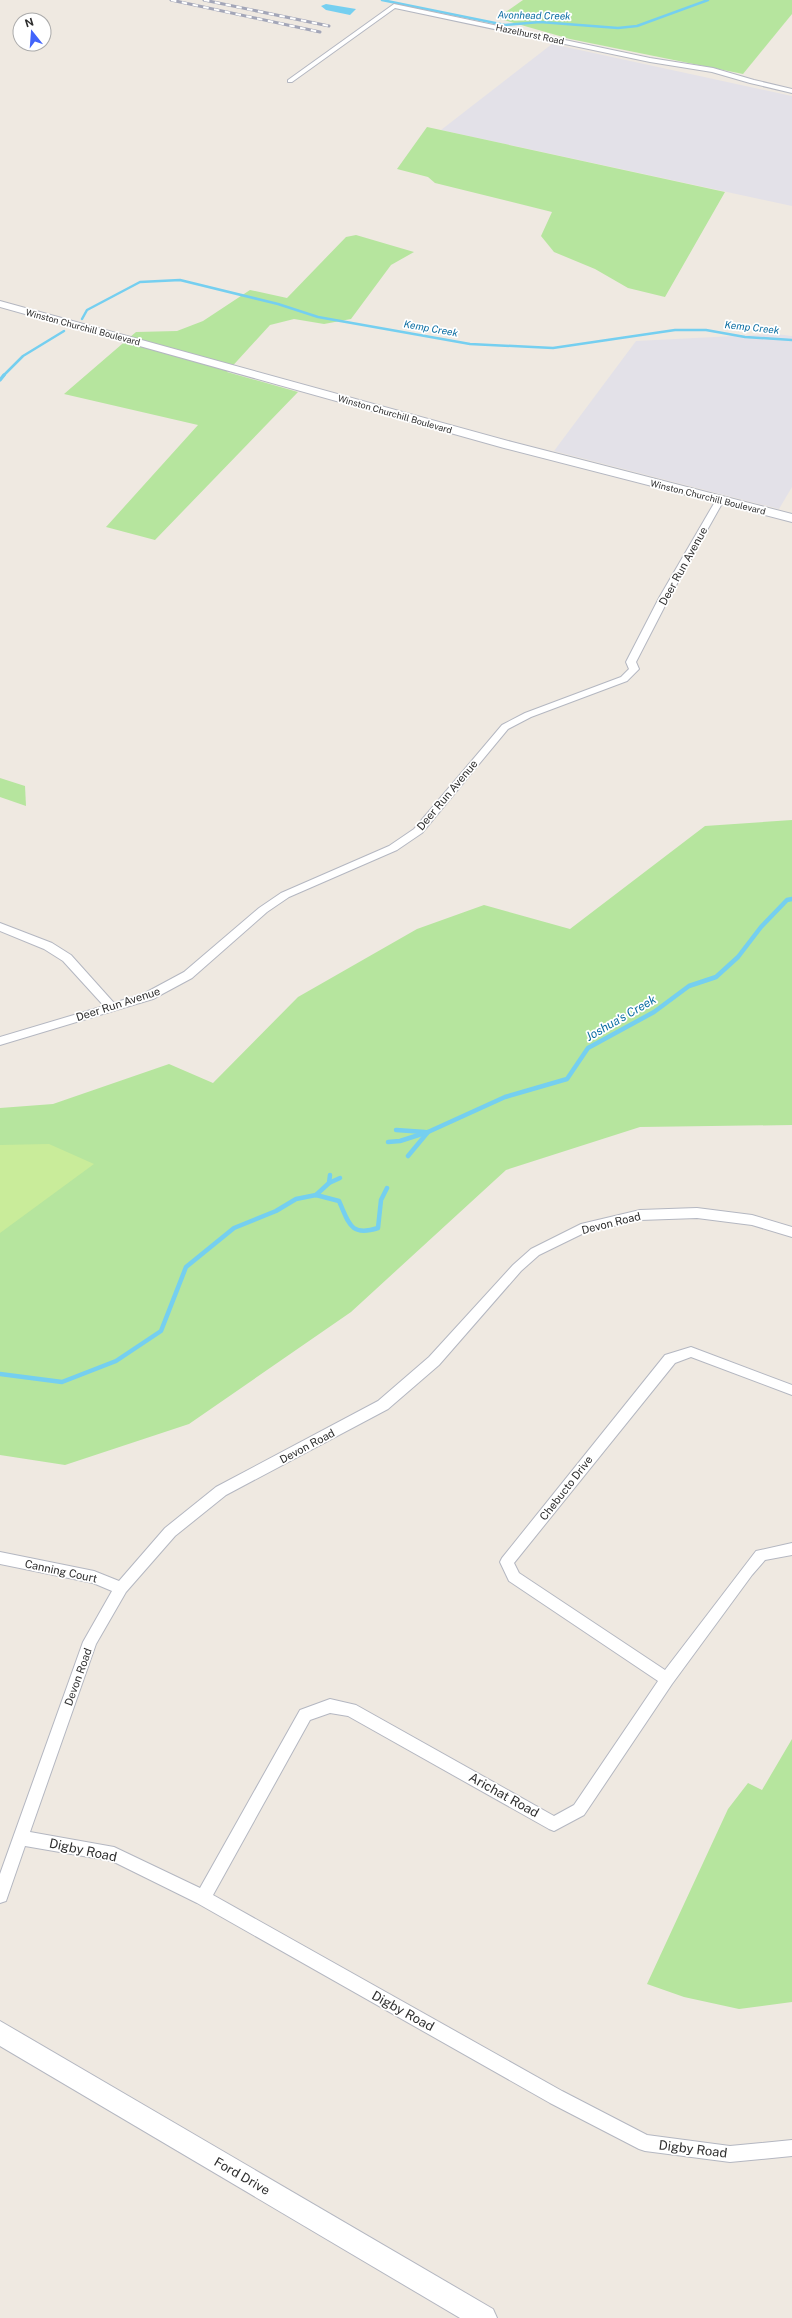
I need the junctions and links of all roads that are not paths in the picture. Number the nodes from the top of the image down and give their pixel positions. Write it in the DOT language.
graph roads {
  1 [pos="290,81"];
  2 [pos="792,91"];
  3 [pos="0,304"];
  4 [pos="720,500"];
  5 [pos="792,518"];
  6 [pos="0,927"];
  7 [pos="111,1006"];
  8 [pos="0,1040"];
  9 [pos="792,1232"];
  10 [pos="792,1390"];
  11 [pos="792,1549"];
  12 [pos="0,1558"];
  13 [pos="121,1588"];
  14 [pos="667,1679"];
  15 [pos="21,1838"];
  16 [pos="0,1896"];
  17 [pos="203,1898"];
  18 [pos="0,2034"];
  19 [pos="792,2148"];
  20 [pos="484,2318"];
  1 -- 2 [label="street, Hazelhurst Road"];
  3 -- 4 [label="main road, Winston Churchill Boulevard"];
  4 -- 5 [label="main road, Winston Churchill Boulevard"];
  4 -- 7 [label="street, Deer Run Avenue"];
  6 -- 7 [label="street"];
  7 -- 8 [label="street, Deer Run Avenue"];
  9 -- 13 [label="street, Devon Road"];
  10 -- 14 [label="street, Chebucto Drive"];
  11 -- 14 [label="street, Arichat Road"];
  12 -- 13 [label="street, Canning Court"];
  13 -- 15 [label="street, Devon Road"];
  14 -- 17 [label="street, Arichat Road"];
  15 -- 16 [label="street, Devon Road"];
  15 -- 17 [label="street, Digby Road"];
  17 -- 19 [label="street, Digby Road"];
  18 -- 20 [label="main road, Ford Drive"];
}
